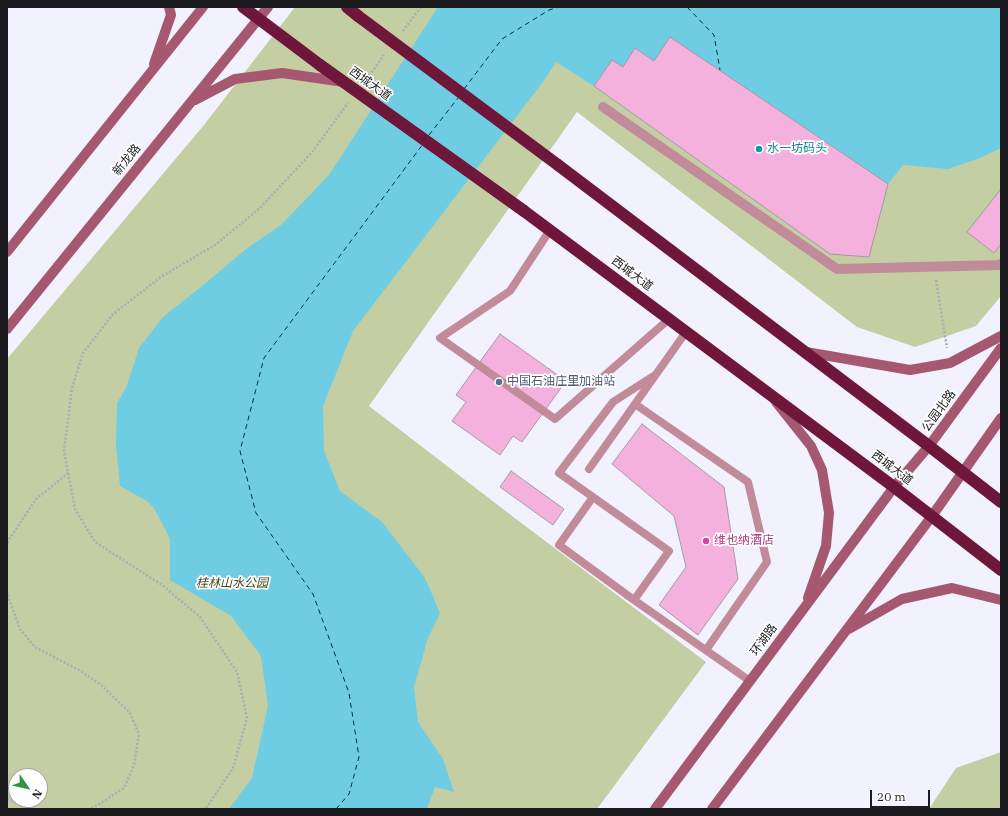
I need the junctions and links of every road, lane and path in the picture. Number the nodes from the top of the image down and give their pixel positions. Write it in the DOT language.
graph roads {
  1 [pos="169,7"];
  2 [pos="203,7"];
  3 [pos="243,7"];
  4 [pos="268,7"];
  5 [pos="347,7"];
  6 [pos="421,7"];
  7 [pos="258,19"];
  8 [pos="402,32"];
  9 [pos="388,51"];
  10 [pos="152,72"];
  11 [pos="345,82"];
  12 [pos="364,82"];
  13 [pos="350,101"];
  14 [pos="191,102"];
  15 [pos="603,107"];
  16 [pos="550,230"];
  17 [pos="7,252"];
  18 [pos="1001,264"];
  19 [pos="933,267"];
  20 [pos="669,319"];
  21 [pos="7,329"];
  22 [pos="686,332"];
  23 [pos="1001,336"];
  24 [pos="1001,348"];
  25 [pos="804,352"];
  26 [pos="950,363"];
  27 [pos="655,375"];
  28 [pos="768,393"];
  29 [pos="635,404"];
  30 [pos="1001,418"];
  31 [pos="929,446"];
  32 [pos="589,469"];
  33 [pos="962,472"];
  34 [pos="68,473"];
  35 [pos="894,487"];
  36 [pos="593,497"];
  37 [pos="1001,502"];
  38 [pos="932,516"];
  39 [pos="7,547"];
  40 [pos="1001,570"];
  41 [pos="7,591"];
  42 [pos="634,600"];
  43 [pos="1001,600"];
  44 [pos="805,607"];
  45 [pos="845,631"];
  46 [pos="706,650"];
  47 [pos="750,681"];
  48 [pos="7,798"];
  49 [pos="27,809"];
  50 [pos="89,809"];
  51 [pos="202,809"];
  52 [pos="655,809"];
  53 [pos="712,809"];
  1 -- 10 [label="main road"];
  2 -- 10 [label="main road"];
  3 -- 7 [label="highway, 西城大道"];
  4 -- 7 [label="main road, 新龙路"];
  5 -- 25 [label="highway, bridge"];
  6 -- 8 [label="path"];
  7 -- 11 [label="highway, 西城大道, bridge"];
  7 -- 14 [label="main road, 新龙路"];
  9 -- 12 [label="path"];
  10 -- 17 [label="main road"];
  11 -- 14 [label="main road"];
  11 -- 16 [label="highway, 西城大道, bridge"];
  13 -- 34 [label="path"];
  14 -- 21 [label="main road, 新龙路"];
  15 -- 19 [label="street"];
  16 -- 20 [label="highway, 西城大道"];
  16 -- 20 [label="lane"];
  18 -- 19 [label="street"];
  19 -- 26 [label="path"];
  20 -- 22 [label="highway, 西城大道"];
  22 -- 27 [label="lane"];
  22 -- 28 [label="highway, 西城大道"];
  23 -- 26 [label="main road"];
  24 -- 31 [label="main road, 公园北路"];
  25 -- 26 [label="main road"];
  25 -- 31 [label="highway"];
  27 -- 29 [label="lane"];
  27 -- 36 [label="lane"];
  28 -- 35 [label="highway, 西城大道"];
  28 -- 44 [label="main road"];
  29 -- 32 [label="lane"];
  29 -- 46 [label="lane"];
  30 -- 33 [label="main road"];
  31 -- 33 [label="highway"];
  31 -- 35 [label="main road, 公园北路"];
  33 -- 37 [label="highway"];
  33 -- 38 [label="main road"];
  34 -- 39 [label="path"];
  34 -- 51 [label="path"];
  35 -- 38 [label="highway, 西城大道"];
  35 -- 44 [label="main road, 环湖路"];
  36 -- 42 [label="lane"];
  36 -- 42 [label="lane"];
  38 -- 40 [label="highway, 西城大道"];
  38 -- 45 [label="main road"];
  41 -- 50 [label="path"];
  42 -- 46 [label="lane"];
  43 -- 45 [label="main road"];
  44 -- 47 [label="main road, 环湖路"];
  45 -- 53 [label="main road"];
  46 -- 47 [label="lane"];
  47 -- 52 [label="main road, 环湖路"];
  48 -- 49 [label="path"];
}
